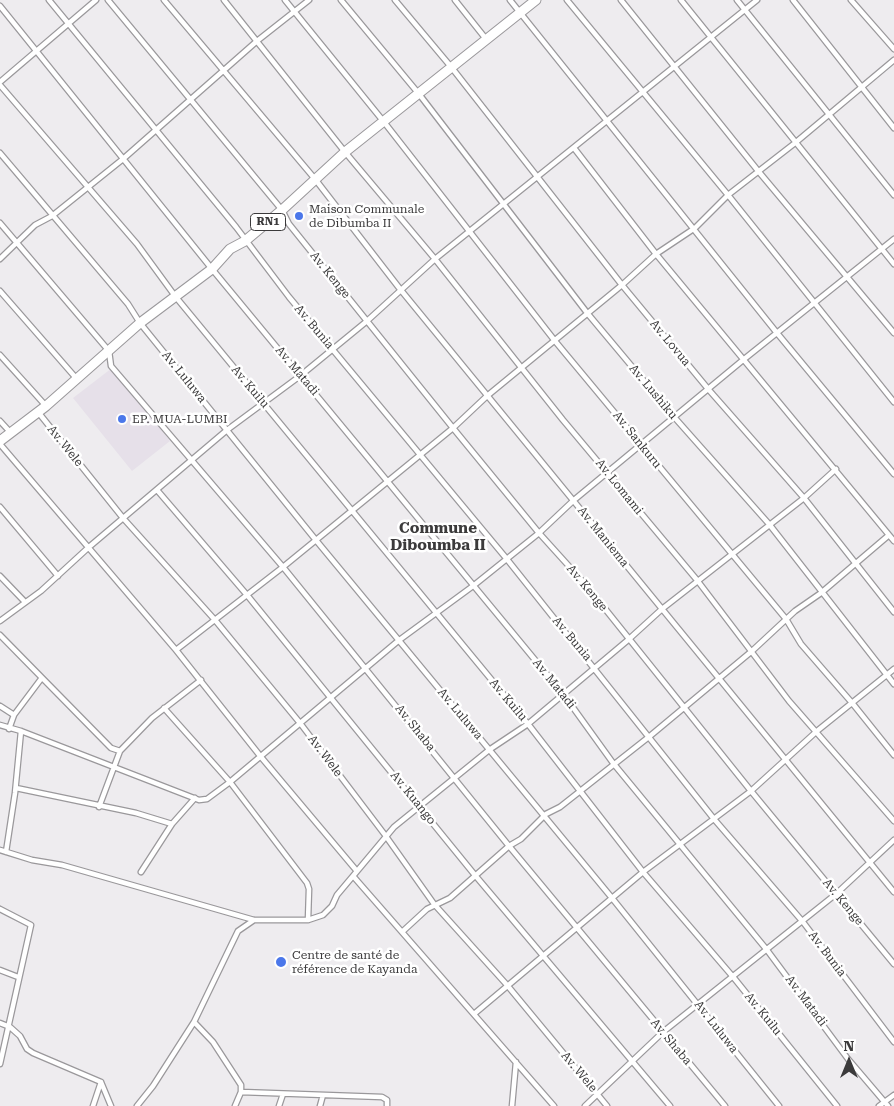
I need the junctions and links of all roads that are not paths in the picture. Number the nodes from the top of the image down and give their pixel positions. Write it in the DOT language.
graph roads {
  1 [pos="49,0"];
  2 [pos="96,0"];
  3 [pos="108,0"];
  4 [pos="164,0"];
  5 [pos="224,0"];
  6 [pos="285,0"];
  7 [pos="310,0"];
  8 [pos="340,0"];
  9 [pos="395,0"];
  10 [pos="455,0"];
  11 [pos="510,0"];
  12 [pos="536,0"];
  13 [pos="568,0"];
  14 [pos="621,0"];
  15 [pos="681,0"];
  16 [pos="737,0"];
  17 [pos="757,0"];
  18 [pos="793,0"];
  19 [pos="851,0"];
  20 [pos="0,6"];
  21 [pos="745,10"];
  22 [pos="295,11"];
  23 [pos="521,13"];
  24 [pos="67,23"];
  25 [pos="710,37"];
  26 [pos="486,39"];
  27 [pos="257,41"];
  28 [pos="894,49"];
  29 [pos="36,51"];
  30 [pos="894,60"];
  31 [pos="675,67"];
  32 [pos="452,68"];
  33 [pos="225,70"];
  34 [pos="0,83"];
  35 [pos="860,88"];
  36 [pos="643,92"];
  37 [pos="420,94"];
  38 [pos="191,101"];
  39 [pos="828,115"];
  40 [pos="384,122"];
  41 [pos="607,122"];
  42 [pos="894,128"];
  43 [pos="156,131"];
  44 [pos="795,143"];
  45 [pos="574,148"];
  46 [pos="345,152"];
  47 [pos="0,153"];
  48 [pos="123,159"];
  49 [pos="758,172"];
  50 [pos="537,177"];
  51 [pos="315,179"];
  52 [pos="86,186"];
  53 [pos="728,195"];
  54 [pos="894,195"];
  55 [pos="503,204"];
  56 [pos="282,210"];
  57 [pos="52,216"];
  58 [pos="0,223"];
  59 [pos="695,228"];
  60 [pos="468,232"];
  61 [pos="894,239"];
  62 [pos="245,241"];
  63 [pos="18,244"];
  64 [pos="882,248"];
  65 [pos="656,254"];
  66 [pos="0,259"];
  67 [pos="435,259"];
  68 [pos="894,264"];
  69 [pos="212,269"];
  70 [pos="848,277"];
  71 [pos="622,285"];
  72 [pos="400,289"];
  73 [pos="0,291"];
  74 [pos="175,296"];
  75 [pos="815,303"];
  76 [pos="588,314"];
  77 [pos="367,321"];
  78 [pos="140,323"];
  79 [pos="777,333"];
  80 [pos="894,333"];
  81 [pos="555,341"];
  82 [pos="332,348"];
  83 [pos="109,351"];
  84 [pos="0,355"];
  85 [pos="743,360"];
  86 [pos="521,368"];
  87 [pos="300,376"];
  88 [pos="76,378"];
  89 [pos="709,390"];
  90 [pos="487,396"];
  91 [pos="894,402"];
  92 [pos="263,403"];
  93 [pos="46,406"];
  94 [pos="38,411"];
  95 [pos="675,418"];
  96 [pos="0,421"];
  97 [pos="453,428"];
  98 [pos="227,430"];
  99 [pos="11,433"];
  100 [pos="0,442"];
  101 [pos="641,446"];
  102 [pos="419,454"];
  103 [pos="192,460"];
  104 [pos="836,469"];
  105 [pos="608,473"];
  106 [pos="894,474"];
  107 [pos="388,482"];
  108 [pos="157,490"];
  109 [pos="804,498"];
  110 [pos="574,500"];
  111 [pos="0,507"];
  112 [pos="351,510"];
  113 [pos="123,518"];
  114 [pos="769,524"];
  115 [pos="539,533"];
  116 [pos="889,535"];
  117 [pos="315,539"];
  118 [pos="894,541"];
  119 [pos="89,547"];
  120 [pos="732,556"];
  121 [pos="506,558"];
  122 [pos="855,564"];
  123 [pos="283,567"];
  124 [pos="0,576"];
  125 [pos="58,576"];
  126 [pos="697,580"];
  127 [pos="473,586"];
  128 [pos="821,593"];
  129 [pos="247,594"];
  130 [pos="25,602"];
  131 [pos="662,609"];
  132 [pos="435,612"];
  133 [pos="894,612"];
  134 [pos="786,619"];
  135 [pos="215,620"];
  136 [pos="0,621"];
  137 [pos="0,635"];
  138 [pos="628,640"];
  139 [pos="398,641"];
  140 [pos="176,650"];
  141 [pos="752,651"];
  142 [pos="594,666"];
  143 [pos="366,669"];
  144 [pos="894,669"];
  145 [pos="887,675"];
  146 [pos="717,678"];
  147 [pos="41,679"];
  148 [pos="201,680"];
  149 [pos="894,684"];
  150 [pos="564,694"];
  151 [pos="331,697"];
  152 [pos="853,704"];
  153 [pos="0,706"];
  154 [pos="683,707"];
  155 [pos="164,708"];
  156 [pos="14,715"];
  157 [pos="300,723"];
  158 [pos="528,724"];
  159 [pos="0,725"];
  160 [pos="10,729"];
  161 [pos="21,731"];
  162 [pos="817,731"];
  163 [pos="650,736"];
  164 [pos="489,750"];
  165 [pos="120,751"];
  166 [pos="894,755"];
  167 [pos="261,757"];
  168 [pos="784,759"];
  169 [pos="613,763"];
  170 [pos="115,767"];
  171 [pos="455,778"];
  172 [pos="230,782"];
  173 [pos="16,788"];
  174 [pos="578,791"];
  175 [pos="751,791"];
  176 [pos="195,798"];
  177 [pos="99,807"];
  178 [pos="420,807"];
  179 [pos="543,817"];
  180 [pos="714,819"];
  181 [pos="894,821"];
  182 [pos="172,824"];
  183 [pos="385,835"];
  184 [pos="894,840"];
  185 [pos="680,845"];
  186 [pos="509,846"];
  187 [pos="3,851"];
  188 [pos="869,862"];
  189 [pos="356,870"];
  190 [pos="141,872"];
  191 [pos="643,872"];
  192 [pos="474,874"];
  193 [pos="353,876"];
  194 [pos="894,892"];
  195 [pos="836,894"];
  196 [pos="612,898"];
  197 [pos="434,904"];
  198 [pos="0,909"];
  199 [pos="254,920"];
  200 [pos="308,920"];
  201 [pos="802,922"];
  202 [pos="576,927"];
  203 [pos="402,932"];
  204 [pos="768,950"];
  205 [pos="542,956"];
  206 [pos="894,964"];
  207 [pos="0,970"];
  208 [pos="18,977"];
  209 [pos="734,978"];
  210 [pos="507,985"];
  211 [pos="699,1006"];
  212 [pos="474,1014"];
  213 [pos="194,1022"];
  214 [pos="0,1023"];
  215 [pos="10,1027"];
  216 [pos="663,1032"];
  217 [pos="894,1042"];
  218 [pos="516,1062"];
  219 [pos="632,1062"];
  220 [pos="0,1064"];
  221 [pos="101,1082"];
  222 [pos="241,1092"];
  223 [pos="283,1094"];
  224 [pos="597,1094"];
  225 [pos="323,1095"];
  226 [pos="894,1095"];
  227 [pos="886,1104"];
  228 [pos="94,1106"];
  229 [pos="111,1106"];
  230 [pos="137,1106"];
  231 [pos="235,1106"];
  232 [pos="279,1106"];
  233 [pos="320,1106"];
  234 [pos="387,1106"];
  235 [pos="512,1106"];
  236 [pos="554,1106"];
  237 [pos="585,1106"];
  238 [pos="607,1106"];
  239 [pos="670,1106"];
  240 [pos="725,1106"];
  241 [pos="779,1106"];
  242 [pos="837,1106"];
  243 [pos="878,1106"];
  1 -- 24 [label="street, Av. Bunia"];
  2 -- 24 [label="street"];
  3 -- 38 [label="street, Av. Kenge"];
  4 -- 33 [label="street, Av. Maniema"];
  5 -- 27 [label="street, Av. Lomami"];
  6 -- 22 [label="street, Av. Sankuru"];
  7 -- 22 [label="street"];
  8 -- 37 [label="street, Av. Lushiku"];
  9 -- 32 [label="street, Av. Lovua"];
  10 -- 26 [label="street"];
  11 -- 23 [label="street"];
  12 -- 23 [label="highway, RN1"];
  13 -- 36 [label="street"];
  14 -- 31 [label="street"];
  15 -- 25 [label="street"];
  16 -- 21 [label="street"];
  17 -- 21 [label="street"];
  18 -- 35 [label="street"];
  19 -- 28 [label="street"];
  20 -- 29 [label="street, Av. Matadi"];
  21 -- 25 [label="street"];
  21 -- 39 [label="street"];
  22 -- 27 [label="street"];
  22 -- 40 [label="street, Av. Sankuru"];
  23 -- 26 [label="highway, RN1"];
  23 -- 41 [label="street"];
  24 -- 29 [label="street"];
  24 -- 43 [label="street, Av. Bunia"];
  25 -- 31 [label="street"];
  25 -- 44 [label="street"];
  26 -- 32 [label="highway, RN1"];
  27 -- 33 [label="street"];
  27 -- 46 [label="street, Av. Lomami"];
  29 -- 34 [label="street"];
  29 -- 48 [label="street, Av. Matadi"];
  30 -- 35 [label="street"];
  31 -- 36 [label="street"];
  31 -- 49 [label="street"];
  32 -- 37 [label="highway, RN1"];
  32 -- 50 [label="street, Av. Lovua"];
  33 -- 38 [label="street"];
  33 -- 51 [label="street, Av. Maniema"];
  34 -- 52 [label="street, Av. Kuilu"];
  35 -- 39 [label="street"];
  35 -- 42 [label="street"];
  36 -- 41 [label="street"];
  36 -- 53 [label="street"];
  37 -- 40 [label="highway, RN1"];
  37 -- 55 [label="street, Av. Lushiku"];
  38 -- 43 [label="street"];
  38 -- 56 [label="street, Av. Kenge"];
  39 -- 44 [label="street"];
  39 -- 54 [label="street"];
  40 -- 46 [label="highway, RN1"];
  40 -- 60 [label="street, Av. Sankuru"];
  41 -- 45 [label="street"];
  41 -- 59 [label="street"];
  43 -- 48 [label="street"];
  43 -- 62 [label="street, Av. Bunia"];
  44 -- 49 [label="street"];
  44 -- 64 [label="street"];
  45 -- 50 [label="street"];
  45 -- 65 [label="street"];
  46 -- 51 [label="highway, RN1"];
  46 -- 67 [label="street, Av. Lomami"];
  47 -- 57 [label="street, Av. Luluwa"];
  48 -- 52 [label="street"];
  48 -- 69 [label="street, Av. Matadi"];
  49 -- 53 [label="street"];
  49 -- 70 [label="street"];
  50 -- 55 [label="street"];
  50 -- 71 [label="street, Av. Lovua"];
  51 -- 56 [label="highway, RN1"];
  51 -- 72 [label="street, Av. Maniema"];
  52 -- 57 [label="street"];
  52 -- 74 [label="street, Av. Kuilu"];
  53 -- 59 [label="street"];
  53 -- 75 [label="street"];
  55 -- 60 [label="street"];
  55 -- 76 [label="street, Av. Lushiku"];
  56 -- 62 [label="highway, RN1"];
  56 -- 77 [label="street, Av. Kenge"];
  57 -- 63 [label="street"];
  57 -- 78 [label="street, Av. Luluwa"];
  58 -- 63 [label="street, Av. Shaba"];
  59 -- 65 [label="street"];
  59 -- 79 [label="street"];
  60 -- 67 [label="street"];
  60 -- 81 [label="street, Av. Sankuru"];
  61 -- 64 [label="street"];
  62 -- 69 [label="highway, RN1"];
  62 -- 82 [label="street, Av. Bunia"];
  63 -- 66 [label="street"];
  63 -- 83 [label="street, Av. Shaba"];
  64 -- 68 [label="street"];
  64 -- 70 [label="street"];
  65 -- 71 [label="street"];
  65 -- 85 [label="street"];
  67 -- 72 [label="street"];
  67 -- 86 [label="street, Av. Lomami"];
  69 -- 74 [label="highway, RN1"];
  69 -- 87 [label="street, Av. Matadi"];
  70 -- 75 [label="street"];
  70 -- 80 [label="street"];
  71 -- 76 [label="street"];
  71 -- 89 [label="street, Av. Lovua"];
  72 -- 77 [label="street"];
  72 -- 90 [label="street, Av. Maniema"];
  73 -- 88 [label="street"];
  74 -- 78 [label="highway, RN1"];
  74 -- 92 [label="street, Av. Kuilu"];
  75 -- 79 [label="street"];
  75 -- 91 [label="street"];
  76 -- 81 [label="street"];
  76 -- 95 [label="street, Av. Lushiku"];
  77 -- 82 [label="street"];
  77 -- 97 [label="street, Av. Kenge"];
  78 -- 83 [label="highway, RN1"];
  78 -- 98 [label="street, Av. Luluwa"];
  79 -- 85 [label="street"];
  79 -- 106 [label="street"];
  81 -- 86 [label="street"];
  81 -- 101 [label="street, Av. Sankuru"];
  82 -- 87 [label="street"];
  82 -- 102 [label="street, Av. Bunia"];
  83 -- 88 [label="highway, RN1"];
  83 -- 103 [label="street, Av. Shaba"];
  84 -- 93 [label="street"];
  85 -- 89 [label="street"];
  85 -- 104 [label="street"];
  86 -- 90 [label="street"];
  86 -- 105 [label="street, Av. Lomami"];
  87 -- 92 [label="street"];
  87 -- 107 [label="street, Av. Matadi"];
  88 -- 93 [label="highway, RN1"];
  89 -- 95 [label="street"];
  89 -- 109 [label="street, Av. Lovua"];
  90 -- 97 [label="street"];
  90 -- 110 [label="street, Av. Maniema"];
  92 -- 98 [label="street"];
  92 -- 112 [label="street, Av. Kuilu"];
  93 -- 94 [label="highway, RN1"];
  94 -- 99 [label="highway, RN1"];
  94 -- 113 [label="street, Av. Wele"];
  95 -- 101 [label="street"];
  95 -- 114 [label="street, Av. Lushiku"];
  96 -- 99 [label="street"];
  97 -- 102 [label="street"];
  97 -- 115 [label="street, Av. Kenge"];
  98 -- 103 [label="street"];
  98 -- 117 [label="street, Av. Luluwa"];
  99 -- 100 [label="highway, RN1"];
  100 -- 119 [label="street"];
  101 -- 105 [label="street"];
  101 -- 120 [label="street, Av. Sankuru"];
  102 -- 107 [label="street"];
  102 -- 121 [label="street, Av. Bunia"];
  103 -- 108 [label="street"];
  103 -- 123 [label="street, Av. Shaba"];
  104 -- 109 [label="street"];
  104 -- 116 [label="street"];
  105 -- 110 [label="street"];
  105 -- 126 [label="street, Av. Lomami"];
  107 -- 112 [label="street"];
  107 -- 127 [label="street, Av. Matadi"];
  108 -- 113 [label="street"];
  108 -- 129 [label="street, Av. Kuango"];
  109 -- 114 [label="street"];
  109 -- 122 [label="street, Av. Lovua"];
  110 -- 115 [label="street"];
  110 -- 131 [label="street, Av. Maniema"];
  111 -- 125 [label="street"];
  112 -- 117 [label="street"];
  112 -- 132 [label="street, Av. Kuilu"];
  113 -- 119 [label="street"];
  113 -- 135 [label="street, Av. Wele"];
  114 -- 120 [label="street"];
  114 -- 128 [label="street, Av. Lushiku"];
  115 -- 121 [label="street"];
  115 -- 138 [label="street, Av. Kenge"];
  116 -- 118 [label="street"];
  116 -- 122 [label="street"];
  117 -- 123 [label="street"];
  117 -- 139 [label="street, Av. Luluwa"];
  119 -- 125 [label="street"];
  119 -- 140 [label="street"];
  120 -- 126 [label="street"];
  120 -- 134 [label="street, Av. Sankuru"];
  121 -- 127 [label="street"];
  121 -- 142 [label="street, Av. Bunia"];
  122 -- 128 [label="street"];
  122 -- 133 [label="street, Av. Lovua"];
  123 -- 129 [label="street"];
  123 -- 143 [label="street, Av. Shaba"];
  124 -- 130 [label="street"];
  125 -- 130 [label="street"];
  126 -- 131 [label="street"];
  126 -- 141 [label="street, Av. Lomami"];
  127 -- 132 [label="street"];
  127 -- 150 [label="street, Av. Matadi"];
  128 -- 134 [label="street"];
  128 -- 145 [label="street, Av. Lushiku"];
  129 -- 135 [label="street"];
  129 -- 151 [label="street, Av. Kuango"];
  130 -- 136 [label="street"];
  131 -- 138 [label="street"];
  131 -- 146 [label="street, Av. Maniema"];
  132 -- 139 [label="street"];
  132 -- 158 [label="street, Av. Kuilu"];
  134 -- 141 [label="street"];
  134 -- 152 [label="street, Av. Sankuru"];
  135 -- 140 [label="street"];
  135 -- 157 [label="street, Av. Wele"];
  137 -- 147 [label="street"];
  138 -- 142 [label="street"];
  138 -- 154 [label="street, Av. Kenge"];
  139 -- 143 [label="street"];
  139 -- 164 [label="street, Av. Luluwa"];
  140 -- 148 [label="street"];
  141 -- 146 [label="street"];
  141 -- 162 [label="street, Av. Lomami"];
  142 -- 150 [label="street"];
  142 -- 163 [label="street, Av. Bunia"];
  143 -- 151 [label="street"];
  143 -- 171 [label="street, Av. Shaba"];
  144 -- 145 [label="street"];
  145 -- 149 [label="street, Av. Lushiku"];
  145 -- 152 [label="street"];
  146 -- 154 [label="street"];
  146 -- 168 [label="street, Av. Maniema"];
  147 -- 156 [label="street"];
  147 -- 165 [label="street"];
  148 -- 155 [label="street"];
  148 -- 167 [label="street"];
  150 -- 158 [label="street"];
  150 -- 169 [label="street, Av. Matadi"];
  151 -- 157 [label="street"];
  151 -- 178 [label="street, Av. Kuango"];
  152 -- 162 [label="street"];
  152 -- 166 [label="street, Av. Sankuru"];
  153 -- 156 [label="street"];
  154 -- 163 [label="street"];
  154 -- 175 [label="street, Av. Kenge"];
  155 -- 165 [label="street"];
  155 -- 172 [label="street"];
  156 -- 160 [label="street"];
  157 -- 167 [label="street"];
  157 -- 183 [label="street, Av. Wele"];
  158 -- 164 [label="street"];
  158 -- 174 [label="street, Av. Kuilu"];
  159 -- 160 [label="street"];
  160 -- 161 [label="street"];
  161 -- 170 [label="street"];
  161 -- 173 [label="street"];
  162 -- 168 [label="street"];
  162 -- 181 [label="street, Av. Lomami"];
  163 -- 169 [label="street"];
  163 -- 180 [label="street, Av. Bunia"];
  164 -- 171 [label="street"];
  164 -- 179 [label="street, Av. Luluwa"];
  165 -- 170 [label="street"];
  167 -- 172 [label="street"];
  167 -- 189 [label="street"];
  168 -- 175 [label="street"];
  168 -- 188 [label="street, Av. Maniema"];
  169 -- 174 [label="street"];
  169 -- 185 [label="street, Av. Matadi"];
  170 -- 176 [label="street"];
  170 -- 177 [label="street"];
  171 -- 178 [label="street"];
  171 -- 186 [label="street, Av. Shaba"];
  172 -- 176 [label="street"];
  172 -- 200 [label="street"];
  173 -- 177 [label="street"];
  173 -- 187 [label="street"];
  174 -- 179 [label="street"];
  174 -- 191 [label="street, Av. Kuilu"];
  175 -- 180 [label="street"];
  175 -- 195 [label="street, Av. Kenge"];
  176 -- 182 [label="street"];
  177 -- 182 [label="street"];
  178 -- 183 [label="street"];
  178 -- 192 [label="street, Av. Kuango"];
  179 -- 186 [label="street"];
  179 -- 196 [label="street, Av. Luluwa"];
  180 -- 185 [label="street"];
  180 -- 201 [label="street, Av. Bunia"];
  182 -- 190 [label="street"];
  183 -- 189 [label="street"];
  183 -- 197 [label="street, Av. Wele"];
  184 -- 188 [label="street"];
  185 -- 191 [label="street"];
  185 -- 204 [label="street, Av. Matadi"];
  186 -- 192 [label="street"];
  186 -- 202 [label="street, Av. Shaba"];
  187 -- 199 [label="street"];
  188 -- 194 [label="street, Av. Maniema"];
  188 -- 195 [label="street"];
  189 -- 193 [label="street"];
  191 -- 196 [label="street"];
  191 -- 209 [label="street, Av. Kuilu"];
  192 -- 197 [label="street"];
  192 -- 205 [label="street, Av. Kuango"];
  193 -- 200 [label="street"];
  193 -- 203 [label="street"];
  195 -- 201 [label="street"];
  195 -- 206 [label="street, Av. Kenge"];
  196 -- 202 [label="street"];
  196 -- 211 [label="street, Av. Luluwa"];
  197 -- 203 [label="street"];
  197 -- 210 [label="street, Av. Wele"];
  198 -- 208 [label="street"];
  199 -- 200 [label="street"];
  199 -- 213 [label="street"];
  201 -- 204 [label="street"];
  201 -- 217 [label="street, Av. Bunia"];
  202 -- 205 [label="street"];
  202 -- 216 [label="street, Av. Shaba"];
  203 -- 212 [label="street"];
  204 -- 209 [label="street"];
  204 -- 227 [label="street, Av. Matadi"];
  205 -- 210 [label="street"];
  205 -- 219 [label="street, Av. Kuango"];
  207 -- 208 [label="street"];
  208 -- 215 [label="street"];
  209 -- 211 [label="street"];
  209 -- 242 [label="street, Av. Kuilu"];
  210 -- 212 [label="street"];
  210 -- 224 [label="street, Av. Wele"];
  211 -- 216 [label="street"];
  211 -- 241 [label="street, Av. Luluwa"];
  212 -- 218 [label="street"];
  213 -- 222 [label="street"];
  213 -- 230 [label="street"];
  214 -- 215 [label="street"];
  215 -- 220 [label="street"];
  215 -- 221 [label="street"];
  216 -- 219 [label="street"];
  216 -- 240 [label="street, Av. Shaba"];
  218 -- 235 [label="street"];
  218 -- 236 [label="street"];
  219 -- 224 [label="street"];
  219 -- 239 [label="street, Av. Kuango"];
  221 -- 228 [label="street"];
  221 -- 229 [label="street"];
  222 -- 223 [label="street"];
  222 -- 231 [label="street"];
  223 -- 225 [label="street"];
  223 -- 232 [label="street"];
  224 -- 237 [label="street"];
  224 -- 238 [label="street, Av. Wele"];
  225 -- 233 [label="street"];
  225 -- 234 [label="street"];
  226 -- 227 [label="street"];
  227 -- 243 [label="street"];
}
